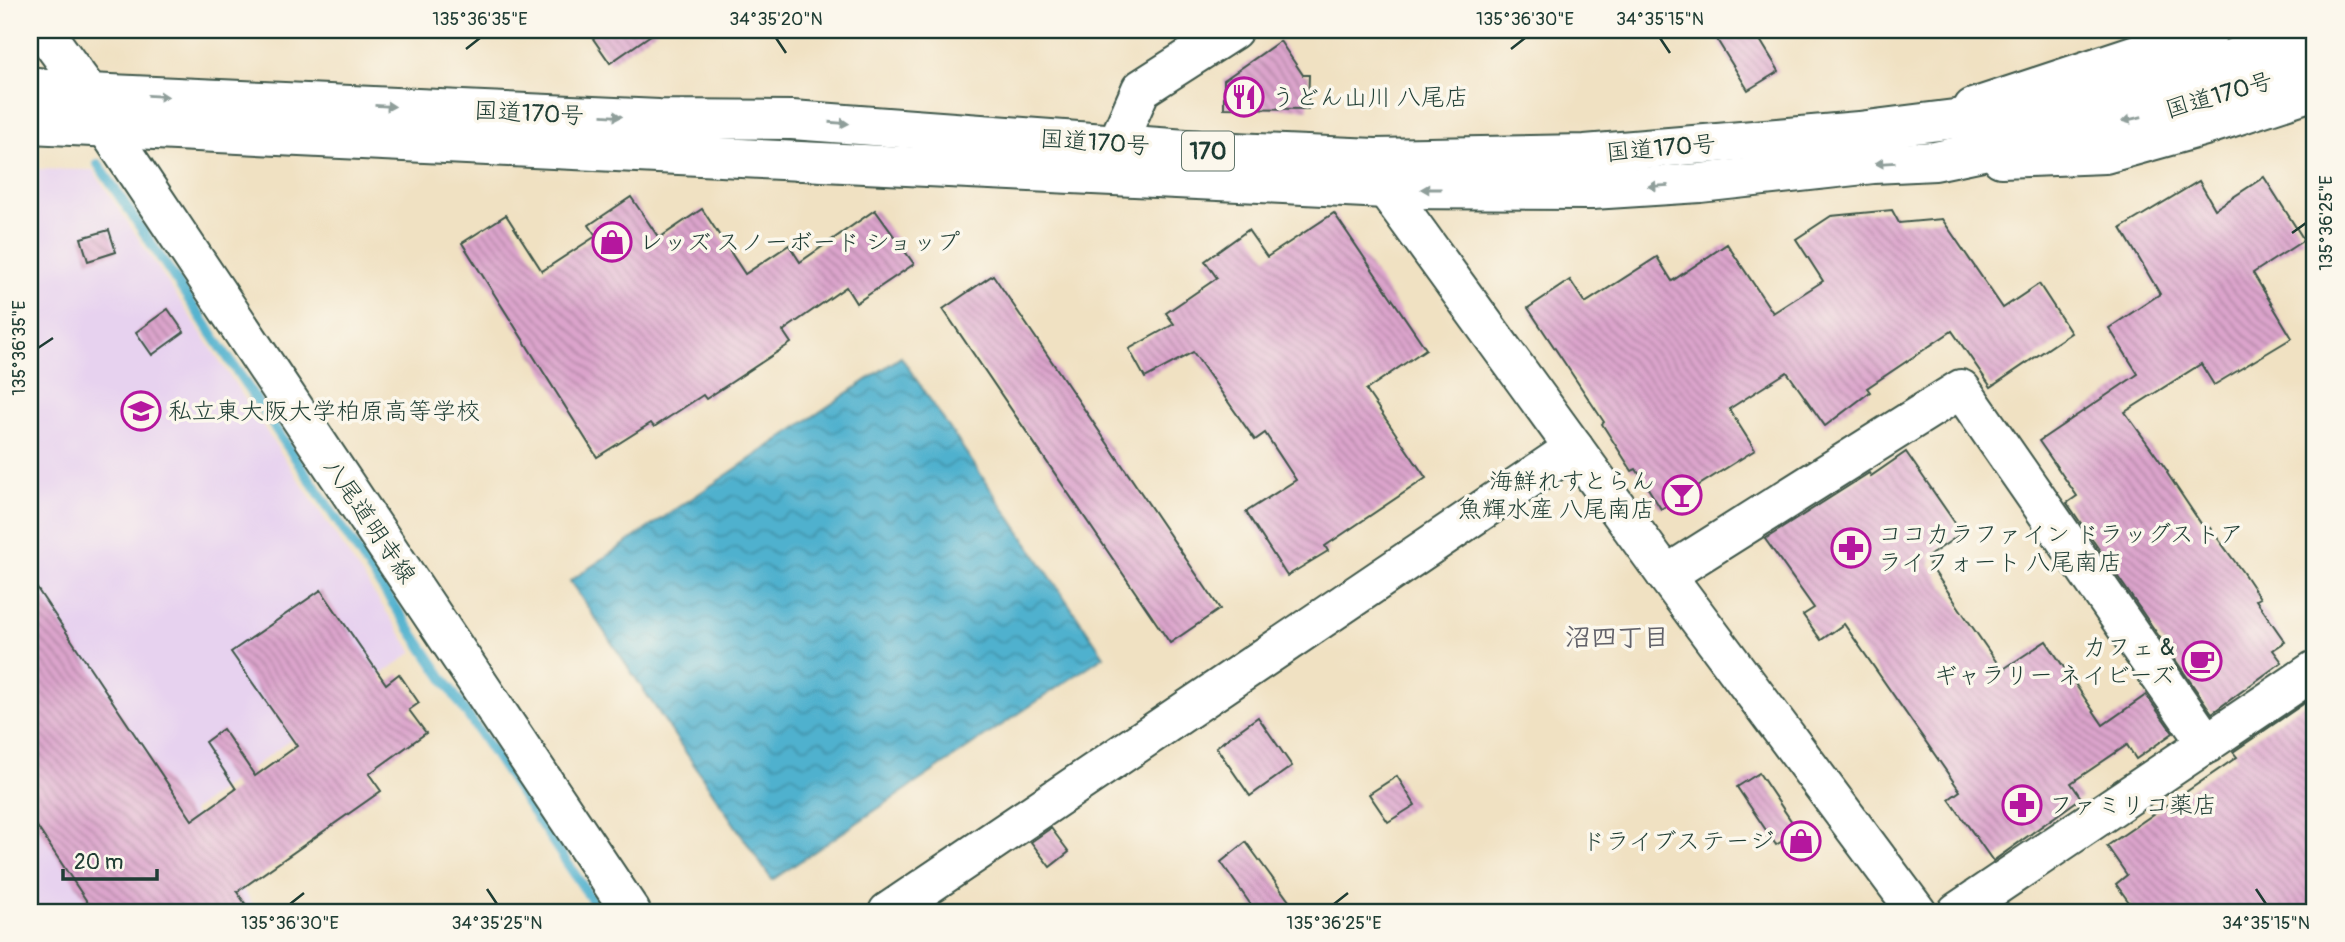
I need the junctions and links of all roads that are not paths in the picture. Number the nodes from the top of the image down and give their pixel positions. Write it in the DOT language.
graph roads {
  1 [pos="43,30"];
  2 [pos="1233,30"];
  3 [pos="2209,30"];
  4 [pos="2315,30"];
  5 [pos="2315,65"];
  6 [pos="30,86"];
  7 [pos="2315,90"];
  8 [pos="89,93"];
  9 [pos="30,124"];
  10 [pos="1924,124"];
  11 [pos="106,127"];
  12 [pos="1116,144"];
  13 [pos="1935,161"];
  14 [pos="1381,173"];
  15 [pos="1574,448"];
  16 [pos="1667,575"];
  17 [pos="2315,670"];
  18 [pos="2207,744"];
  19 [pos="631,912"];
  20 [pos="888,912"];
  21 [pos="1917,912"];
  22 [pos="1957,912"];
  1 -- 8 [label="main road, 八尾道明寺線"];
  2 -- 12 [label="main road"];
  3 -- 10 [label="main road"];
  4 -- 10 [label="main road, 国道170号 / 170"];
  5 -- 13 [label="main road, 国道170号 / 170, one-way"];
  6 -- 8 [label="main road, 国道170号 / 170"];
  7 -- 13 [label="main road"];
  8 -- 11 [label="main road, 八尾道明寺線"];
  8 -- 12 [label="main road, 国道170号 / 170, one-way"];
  9 -- 11 [label="main road, 国道170号 / 170"];
  10 -- 14 [label="main road, 国道170号 / 170"];
  11 -- 14 [label="main road, 国道170号 / 170"];
  11 -- 19 [label="main road, 八尾道明寺線"];
  12 -- 14 [label="main road, 国道170号 / 170"];
  13 -- 14 [label="main road, 国道170号 / 170, one-way"];
  14 -- 15 [label="main road"];
  15 -- 16 [label="main road"];
  15 -- 20 [label="main road"];
  16 -- 18 [label="main road"];
  16 -- 21 [label="main road"];
  17 -- 18 [label="main road"];
  18 -- 22 [label="main road"];
}
